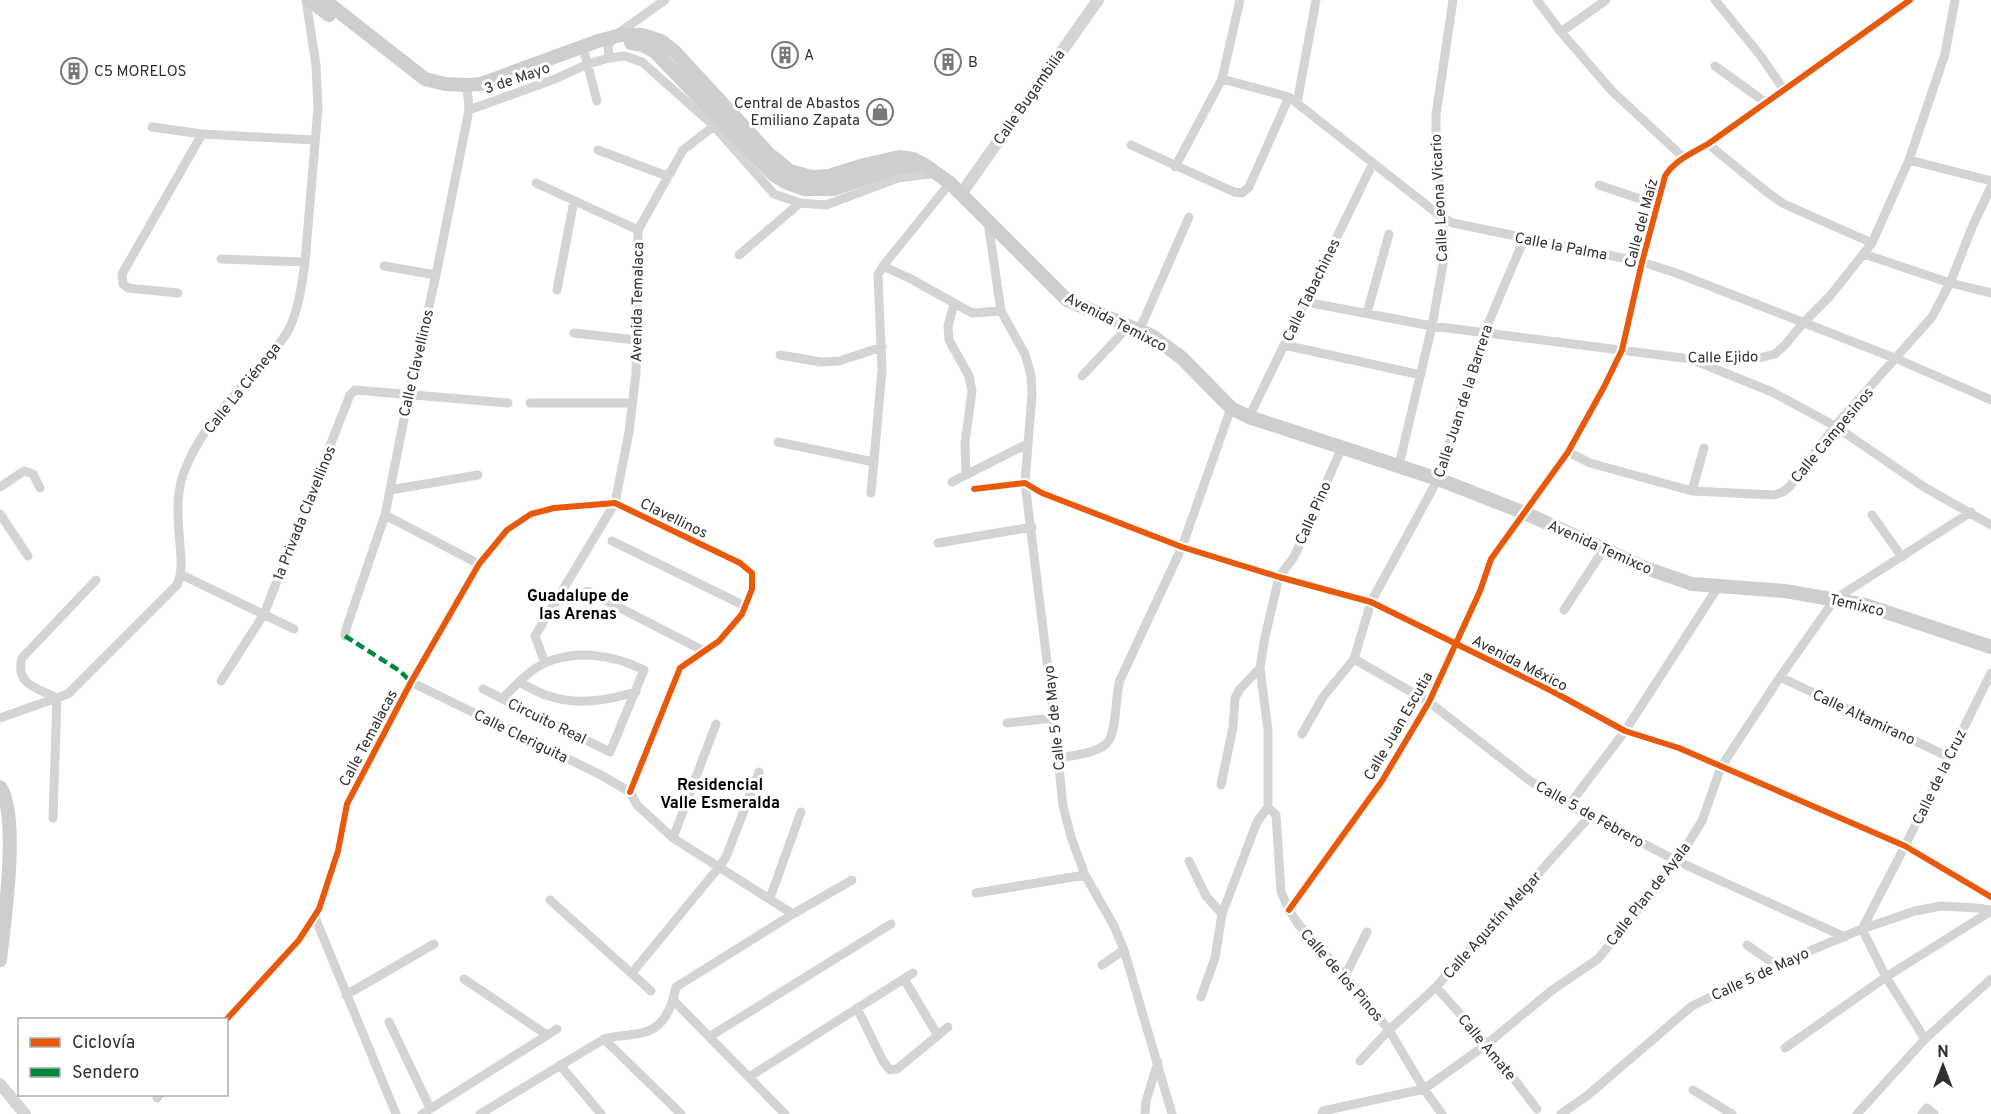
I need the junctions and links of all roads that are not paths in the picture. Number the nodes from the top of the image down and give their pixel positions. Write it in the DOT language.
graph roads {
  1 [pos="308,0"];
  2 [pos="324,0"];
  3 [pos="665,0"];
  4 [pos="1098,0"];
  5 [pos="1240,0"];
  6 [pos="1316,0"];
  7 [pos="1453,0"];
  8 [pos="1537,0"];
  9 [pos="1606,0"];
  10 [pos="1715,0"];
  11 [pos="1910,0"];
  12 [pos="1955,0"];
  13 [pos="1561,32"];
  14 [pos="610,47"];
  15 [pos="587,59"];
  16 [pos="1715,66"];
  17 [pos="1222,79"];
  18 [pos="467,90"];
  19 [pos="1784,90"];
  20 [pos="1293,100"];
  21 [pos="597,101"];
  22 [pos="1765,102"];
  23 [pos="469,110"];
  24 [pos="714,126"];
  25 [pos="152,127"];
  26 [pos="202,134"];
  27 [pos="314,140"];
  28 [pos="1708,144"];
  29 [pos="1131,145"];
  30 [pos="598,150"];
  31 [pos="1684,158"];
  32 [pos="1909,160"];
  33 [pos="1373,163"];
  34 [pos="1175,166"];
  35 [pos="931,169"];
  36 [pos="667,176"];
  37 [pos="1991,181"];
  38 [pos="536,183"];
  39 [pos="950,183"];
  40 [pos="1599,185"];
  41 [pos="1991,187"];
  42 [pos="961,194"];
  43 [pos="574,201"];
  44 [pos="800,203"];
  45 [pos="1658,205"];
  46 [pos="1189,217"];
  47 [pos="1443,218"];
  48 [pos="988,219"];
  49 [pos="638,230"];
  50 [pos="1389,234"];
  51 [pos="1524,239"];
  52 [pos="1872,243"];
  53 [pos="1864,254"];
  54 [pos="740,255"];
  55 [pos="221,259"];
  56 [pos="305,262"];
  57 [pos="1642,262"];
  58 [pos="384,266"];
  59 [pos="883,266"];
  60 [pos="436,275"];
  61 [pos="1950,283"];
  62 [pos="557,290"];
  63 [pos="178,293"];
  64 [pos="1991,293"];
  65 [pos="1306,302"];
  66 [pos="954,304"];
  67 [pos="1001,311"];
  68 [pos="1367,313"];
  69 [pos="1803,323"];
  70 [pos="1432,326"];
  71 [pos="1134,328"];
  72 [pos="1485,331"];
  73 [pos="574,333"];
  74 [pos="636,340"];
  75 [pos="1284,345"];
  76 [pos="882,347"];
  77 [pos="1622,350"];
  78 [pos="780,355"];
  79 [pos="1691,358"];
  80 [pos="1897,358"];
  81 [pos="1421,375"];
  82 [pos="1083,376"];
  83 [pos="409,394"];
  84 [pos="1991,400"];
  85 [pos="508,403"];
  86 [pos="530,403"];
  87 [pos="632,403"];
  88 [pos="1231,408"];
  89 [pos="1249,417"];
  90 [pos="1835,426"];
  91 [pos="778,442"];
  92 [pos="1027,444"];
  93 [pos="1342,447"];
  94 [pos="1704,448"];
  95 [pos="1568,452"];
  96 [pos="874,462"];
  97 [pos="1399,465"];
  98 [pos="477,475"];
  99 [pos="966,475"];
  100 [pos="1438,479"];
  101 [pos="952,482"];
  102 [pos="1025,483"];
  103 [pos="0,487"];
  104 [pos="40,488"];
  105 [pos="974,489"];
  106 [pos="390,490"];
  107 [pos="1692,491"];
  108 [pos="871,493"];
  109 [pos="615,503"];
  110 [pos="1971,512"];
  111 [pos="1525,513"];
  112 [pos="0,514"];
  113 [pos="385,515"];
  114 [pos="1872,515"];
  115 [pos="1991,525"];
  116 [pos="1032,528"];
  117 [pos="612,541"];
  118 [pos="938,543"];
  119 [pos="1182,547"];
  120 [pos="1604,549"];
  121 [pos="28,555"];
  122 [pos="1902,557"];
  123 [pos="479,564"];
  124 [pos="182,575"];
  125 [pos="1280,577"];
  126 [pos="96,580"];
  127 [pos="1718,587"];
  128 [pos="587,591"];
  129 [pos="1835,599"];
  130 [pos="1371,603"];
  131 [pos="745,606"];
  132 [pos="1564,610"];
  133 [pos="264,614"];
  134 [pos="294,629"];
  135 [pos="345,636"];
  136 [pos="1455,643"];
  137 [pos="1991,647"];
  138 [pos="704,651"];
  139 [pos="1354,659"];
  140 [pos="544,663"];
  141 [pos="1260,668"];
  142 [pos="1991,673"];
  143 [pos="1780,677"];
  144 [pos="221,681"];
  145 [pos="411,682"];
  146 [pos="519,682"];
  147 [pos="483,689"];
  148 [pos="636,692"];
  149 [pos="57,698"];
  150 [pos="502,699"];
  151 [pos="1429,702"];
  152 [pos="0,718"];
  153 [pos="1054,718"];
  154 [pos="1006,723"];
  155 [pos="716,724"];
  156 [pos="1625,731"];
  157 [pos="1302,734"];
  158 [pos="1949,757"];
  159 [pos="1058,758"];
  160 [pos="1721,767"];
  161 [pos="759,772"];
  162 [pos="1221,785"];
  163 [pos="0,787"];
  164 [pos="630,792"];
  165 [pos="1569,805"];
  166 [pos="1268,807"];
  167 [pos="801,812"];
  168 [pos="1591,815"];
  169 [pos="53,818"];
  170 [pos="673,838"];
  171 [pos="1905,846"];
  172 [pos="1189,861"];
  173 [pos="1677,861"];
  174 [pos="720,867"];
  175 [pos="1085,875"];
  176 [pos="852,880"];
  177 [pos="976,893"];
  178 [pos="1991,897"];
  179 [pos="770,898"];
  180 [pos="550,900"];
  181 [pos="1289,910"];
  182 [pos="1991,911"];
  183 [pos="793,914"];
  184 [pos="1222,914"];
  185 [pos="314,915"];
  186 [pos="891,924"];
  187 [pos="1862,929"];
  188 [pos="1367,932"];
  189 [pos="1845,937"];
  190 [pos="434,944"];
  191 [pos="1747,945"];
  192 [pos="1124,950"];
  193 [pos="0,960"];
  194 [pos="1102,965"];
  195 [pos="1776,965"];
  196 [pos="632,972"];
  197 [pos="913,972"];
  198 [pos="1345,976"];
  199 [pos="1886,977"];
  200 [pos="904,979"];
  201 [pos="1991,979"];
  202 [pos="465,980"];
  203 [pos="1436,987"];
  204 [pos="651,992"];
  205 [pos="346,995"];
  206 [pos="1200,997"];
  207 [pos="673,1000"];
  208 [pos="857,1008"];
  209 [pos="228,1018"];
  210 [pos="389,1022"];
  211 [pos="948,1027"];
  212 [pos="557,1029"];
  213 [pos="1389,1030"];
  214 [pos="937,1034"];
  215 [pos="547,1035"];
  216 [pos="710,1037"];
  217 [pos="604,1039"];
  218 [pos="1925,1039"];
  219 [pos="1487,1044"];
  220 [pos="1785,1047"];
  221 [pos="1360,1061"];
  222 [pos="1158,1062"];
  223 [pos="560,1065"];
  224 [pos="749,1077"];
  225 [pos="0,1084"];
  226 [pos="1424,1089"];
  227 [pos="1693,1090"];
  228 [pos="1537,1109"];
  229 [pos="426,1111"];
  230 [pos="598,1113"];
  231 [pos="25,1114"];
  232 [pos="396,1114"];
  233 [pos="480,1114"];
  234 [pos="681,1114"];
  235 [pos="785,1114"];
  236 [pos="1145,1114"];
  237 [pos="1172,1114"];
  238 [pos="1322,1114"];
  239 [pos="1442,1114"];
  240 [pos="1561,1114"];
  241 [pos="1732,1114"];
  242 [pos="1857,1114"];
  243 [pos="1922,1114"];
  244 [pos="1934,1114"];
  1 -- 18 [label="main road, 3 de Mayo"];
  1 -- 27 [label="street, Calle La Ciénega"];
  2 -- 18 [label="main road"];
  3 -- 14 [label="street"];
  4 -- 42 [label="street, Calle Bugambilia"];
  5 -- 17 [label="street"];
  6 -- 20 [label="street"];
  7 -- 47 [label="street, Calle Leona Vicario"];
  8 -- 13 [label="street"];
  9 -- 13 [label="street"];
  10 -- 19 [label="street"];
  11 -- 19 [label="street, Calle del Maíz"];
  12 -- 32 [label="street, Calle Ejido"];
  13 -- 31 [label="street"];
  14 -- 15 [label="main road, 3 de Mayo"];
  14 -- 18 [label="main road"];
  14 -- 24 [label="street"];
  14 -- 35 [label="main road, 3 de Mayo"];
  14 -- 35 [label="main road"];
  15 -- 18 [label="main road, 3 de Mayo"];
  15 -- 21 [label="street"];
  15 -- 23 [label="street"];
  16 -- 22 [label="street"];
  17 -- 20 [label="street, Calle la Palma"];
  17 -- 34 [label="street"];
  18 -- 23 [label="street, Calle Clavellinos"];
  19 -- 22 [label="street, Calle del Maíz"];
  20 -- 33 [label="street, Calle la Palma"];
  20 -- 34 [label="street"];
  22 -- 28 [label="street, Calle del Maíz"];
  23 -- 60 [label="street, Calle Clavellinos"];
  24 -- 36 [label="street, Avenida Temalaca"];
  24 -- 44 [label="street"];
  25 -- 26 [label="street"];
  26 -- 27 [label="street"];
  26 -- 63 [label="street"];
  27 -- 56 [label="street, Calle La Ciénega"];
  28 -- 31 [label="street, Calle del Maíz"];
  28 -- 52 [label="street"];
  29 -- 34 [label="street"];
  30 -- 36 [label="street"];
  31 -- 45 [label="street, Calle del Maíz"];
  32 -- 37 [label="street"];
  32 -- 52 [label="street, Calle Ejido"];
  33 -- 47 [label="street, Calle la Palma"];
  33 -- 65 [label="street, Calle Tabachines"];
  35 -- 39 [label="main road, Avenida Temixco"];
  35 -- 44 [label="street"];
  36 -- 49 [label="street, Avenida Temalaca"];
  38 -- 43 [label="street"];
  39 -- 42 [label="main road, Avenida Temixco"];
  39 -- 59 [label="street"];
  40 -- 45 [label="street"];
  41 -- 61 [label="street, Calle Campesinos"];
  42 -- 48 [label="main road, Avenida Temixco"];
  43 -- 49 [label="street"];
  43 -- 62 [label="street"];
  44 -- 54 [label="street"];
  45 -- 57 [label="street, Calle del Maíz"];
  46 -- 71 [label="street"];
  47 -- 51 [label="street, Calle la Palma"];
  47 -- 70 [label="street, Calle Leona Vicario"];
  48 -- 67 [label="street, Calle 5 de Mayo"];
  48 -- 71 [label="main road, Avenida Temixco"];
  49 -- 74 [label="street, Avenida Temalaca"];
  50 -- 68 [label="street"];
  51 -- 57 [label="street, Calle la Palma"];
  51 -- 72 [label="street, Calle Juan de la Barrera"];
  52 -- 53 [label="street, Calle Ejido"];
  53 -- 61 [label="street"];
  53 -- 69 [label="street, Calle Ejido"];
  55 -- 56 [label="street"];
  56 -- 124 [label="street, Calle La Ciénega"];
  57 -- 69 [label="street, Calle la Palma"];
  57 -- 77 [label="street, Calle del Maíz"];
  58 -- 60 [label="street"];
  59 -- 66 [label="street"];
  59 -- 76 [label="street"];
  60 -- 83 [label="street, Calle Clavellinos"];
  61 -- 64 [label="street"];
  61 -- 80 [label="street, Calle Campesinos"];
  65 -- 68 [label="street, Calle Ejido"];
  65 -- 75 [label="street, Calle Tabachines"];
  66 -- 67 [label="street"];
  66 -- 99 [label="street"];
  67 -- 92 [label="street, Calle 5 de Mayo"];
  68 -- 70 [label="street, Calle Ejido"];
  69 -- 79 [label="street, Calle Ejido"];
  69 -- 80 [label="street, Calle la Palma"];
  70 -- 72 [label="street, Calle Ejido"];
  70 -- 81 [label="street, Calle Leona Vicario"];
  71 -- 82 [label="street"];
  71 -- 88 [label="main road, Avenida Temixco"];
  72 -- 77 [label="street, Calle Ejido"];
  72 -- 100 [label="street, Calle Juan de la Barrera"];
  73 -- 74 [label="street"];
  74 -- 87 [label="street, Avenida Temalaca"];
  75 -- 81 [label="street"];
  75 -- 89 [label="street, Calle Tabachines"];
  76 -- 78 [label="street"];
  76 -- 96 [label="street"];
  77 -- 79 [label="street, Calle Ejido"];
  77 -- 95 [label="street, Calle del Maíz"];
  79 -- 90 [label="street"];
  80 -- 84 [label="street, Calle la Palma"];
  80 -- 90 [label="street, Calle Campesinos"];
  81 -- 97 [label="street, Calle Leona Vicario"];
  83 -- 85 [label="street, 1a Privada Clavellinos"];
  83 -- 106 [label="street, Calle Clavellinos"];
  83 -- 133 [label="street, 1a Privada Clavellinos"];
  86 -- 87 [label="street"];
  87 -- 109 [label="street, Avenida Temalaca"];
  88 -- 89 [label="main road, Avenida Temixco"];
  88 -- 119 [label="street"];
  89 -- 93 [label="main road, Avenida Temixco"];
  90 -- 107 [label="street, Calle Campesinos"];
  90 -- 110 [label="street"];
  91 -- 96 [label="street"];
  92 -- 99 [label="street"];
  92 -- 102 [label="street, Calle 5 de Mayo"];
  93 -- 97 [label="main road, Avenida Temixco"];
  93 -- 125 [label="street, Calle Pino"];
  94 -- 107 [label="street"];
  95 -- 107 [label="street, Calle Campesinos"];
  95 -- 111 [label="street, Calle del Maíz"];
  96 -- 108 [label="street"];
  97 -- 100 [label="main road, Avenida Temixco"];
  98 -- 106 [label="street"];
  99 -- 101 [label="street"];
  100 -- 111 [label="main road, Avenida Temixco"];
  100 -- 130 [label="street, Calle Juan de la Barrera"];
  102 -- 105 [label="street"];
  102 -- 116 [label="street, Calle 5 de Mayo"];
  102 -- 119 [label="street, Avenida México"];
  103 -- 104 [label="street"];
  106 -- 113 [label="street, Calle Clavellinos"];
  109 -- 123 [label="street"];
  109 -- 131 [label="street, Clavellinos"];
  109 -- 140 [label="street, Avenida Temalaca"];
  110 -- 115 [label="street"];
  110 -- 122 [label="street, Calle Plan de Ayala"];
  111 -- 120 [label="main road, Avenida Temixco"];
  111 -- 136 [label="street, Calle Juan Escutia"];
  112 -- 121 [label="street"];
  113 -- 123 [label="street"];
  113 -- 135 [label="street, Calle Clavellinos"];
  114 -- 122 [label="street"];
  116 -- 118 [label="street"];
  116 -- 153 [label="street, Calle 5 de Mayo"];
  117 -- 131 [label="street"];
  119 -- 125 [label="street, Avenida México"];
  119 -- 159 [label="street"];
  120 -- 127 [label="main road, Avenida Temixco"];
  120 -- 132 [label="street"];
  122 -- 129 [label="street, Calle Plan de Ayala"];
  123 -- 145 [label="street"];
  124 -- 133 [label="street"];
  124 -- 149 [label="street"];
  125 -- 130 [label="street, Avenida México"];
  125 -- 141 [label="street, Calle de los Pinos"];
  126 -- 149 [label="street"];
  127 -- 129 [label="main road, Temixco"];
  127 -- 156 [label="street"];
  128 -- 138 [label="street"];
  129 -- 137 [label="main road, Temixco"];
  129 -- 143 [label="street, Calle Plan de Ayala"];
  130 -- 136 [label="street, Avenida México"];
  130 -- 139 [label="street, Calle Juan de la Barrera"];
  131 -- 138 [label="street, Clavellinos"];
  133 -- 134 [label="street"];
  133 -- 144 [label="street, 1a Privada Clavellinos"];
  136 -- 151 [label="street, Calle Juan Escutia"];
  136 -- 156 [label="street, Avenida México"];
  138 -- 164 [label="street, Clavellinos"];
  139 -- 151 [label="street, Calle 5 de Febrero"];
  139 -- 157 [label="street"];
  140 -- 146 [label="street"];
  140 -- 148 [label="street"];
  141 -- 162 [label="street"];
  141 -- 166 [label="street, Calle de los Pinos"];
  142 -- 158 [label="street, Calle de la Cruz"];
  143 -- 158 [label="street, Calle Altamirano"];
  143 -- 160 [label="street, Calle Plan de Ayala"];
  145 -- 164 [label="street, Calle Cleriguita"];
  145 -- 185 [label="street, Calle Temalacas"];
  146 -- 148 [label="street"];
  146 -- 150 [label="street"];
  147 -- 150 [label="street, Circuito Real"];
  148 -- 150 [label="street, Circuito Real"];
  149 -- 152 [label="street"];
  149 -- 169 [label="street"];
  151 -- 165 [label="street, Calle 5 de Febrero"];
  151 -- 181 [label="street, Calle Juan Escutia"];
  153 -- 154 [label="street"];
  153 -- 159 [label="street, Calle 5 de Mayo"];
  155 -- 170 [label="street"];
  156 -- 160 [label="street, Avenida México"];
  156 -- 165 [label="street"];
  158 -- 171 [label="street, Calle de la Cruz"];
  159 -- 175 [label="street, Calle 5 de Mayo"];
  160 -- 171 [label="street, Avenida México"];
  160 -- 173 [label="street, Calle Plan de Ayala"];
  161 -- 174 [label="street"];
  163 -- 193 [label="main road"];
  164 -- 170 [label="street"];
  165 -- 168 [label="street, Calle 5 de Febrero"];
  166 -- 181 [label="street, Calle de los Pinos"];
  166 -- 184 [label="street"];
  167 -- 179 [label="street"];
  168 -- 173 [label="street, Calle 5 de Febrero"];
  168 -- 203 [label="street, Calle Agustín Melgar"];
  170 -- 174 [label="street"];
  171 -- 178 [label="street, Avenida México"];
  171 -- 187 [label="street, Calle de la Cruz"];
  172 -- 184 [label="street"];
  173 -- 189 [label="street, Calle 5 de Febrero"];
  173 -- 219 [label="street, Calle Plan de Ayala"];
  174 -- 179 [label="street"];
  174 -- 196 [label="street"];
  175 -- 177 [label="street"];
  175 -- 192 [label="street, Calle 5 de Mayo"];
  176 -- 183 [label="street"];
  179 -- 183 [label="street"];
  180 -- 196 [label="street"];
  181 -- 198 [label="street, Calle de los Pinos"];
  182 -- 187 [label="street, Calle 5 de Mayo"];
  182 -- 199 [label="street"];
  183 -- 207 [label="street"];
  184 -- 206 [label="street"];
  185 -- 205 [label="street"];
  185 -- 209 [label="street, Calle Temalacas"];
  186 -- 216 [label="street"];
  187 -- 189 [label="street, Calle 5 de Mayo"];
  187 -- 199 [label="street"];
  188 -- 198 [label="street"];
  189 -- 195 [label="street, Calle 5 de Mayo"];
  190 -- 205 [label="street"];
  191 -- 195 [label="street"];
  192 -- 194 [label="street"];
  192 -- 222 [label="street, Calle 5 de Mayo"];
  195 -- 240 [label="street, Calle 5 de Mayo"];
  196 -- 204 [label="street"];
  197 -- 200 [label="street"];
  198 -- 213 [label="street, Calle de los Pinos"];
  199 -- 218 [label="street"];
  199 -- 220 [label="street"];
  200 -- 208 [label="street"];
  200 -- 214 [label="street"];
  201 -- 218 [label="street"];
  202 -- 215 [label="street"];
  203 -- 213 [label="street, Calle Agustín Melgar"];
  203 -- 219 [label="street, Calle Amate"];
  205 -- 232 [label="street"];
  207 -- 216 [label="street"];
  207 -- 217 [label="street"];
  208 -- 214 [label="street"];
  208 -- 224 [label="street"];
  210 -- 229 [label="street"];
  211 -- 214 [label="street"];
  212 -- 215 [label="street"];
  213 -- 221 [label="street, Calle Agustín Melgar"];
  213 -- 226 [label="street, Calle de los Pinos"];
  215 -- 229 [label="street"];
  216 -- 224 [label="street"];
  217 -- 223 [label="street"];
  217 -- 234 [label="street"];
  218 -- 242 [label="street"];
  219 -- 226 [label="street, Calle Plan de Ayala"];
  219 -- 228 [label="street, Calle Amate"];
  222 -- 236 [label="street"];
  222 -- 237 [label="street, Calle 5 de Mayo"];
  223 -- 230 [label="street"];
  223 -- 233 [label="street"];
  224 -- 235 [label="street"];
  225 -- 231 [label="street"];
  226 -- 238 [label="street, Calle Plan de Ayala"];
  226 -- 239 [label="street, Calle de los Pinos"];
  227 -- 241 [label="street"];
  243 -- 244 [label="street"];
}
